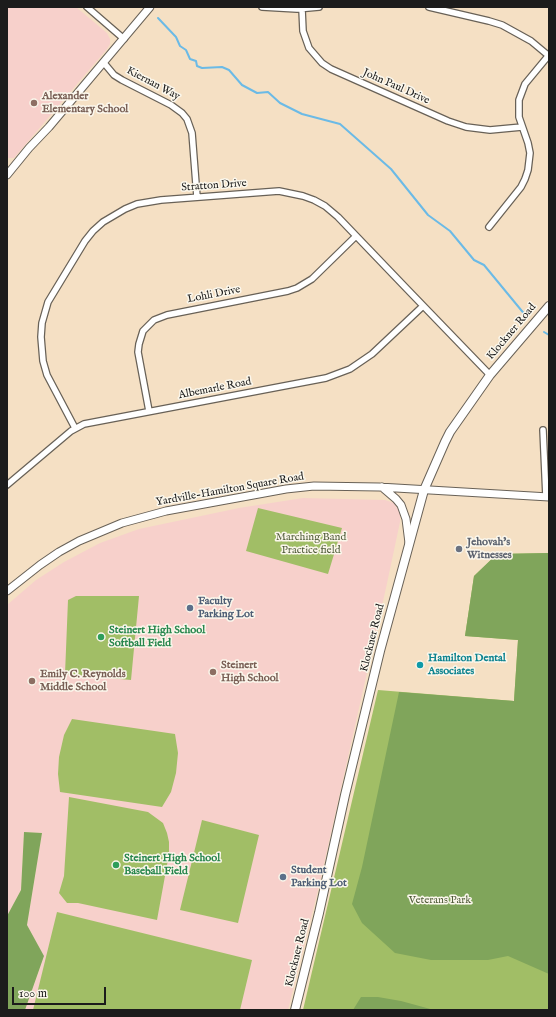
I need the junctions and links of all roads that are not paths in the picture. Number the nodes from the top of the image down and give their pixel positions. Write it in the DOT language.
graph roads {
  1 [pos="87,7"];
  2 [pos="150,7"];
  3 [pos="262,7"];
  4 [pos="319,7"];
  5 [pos="429,7"];
  6 [pos="302,9"];
  7 [pos="124,39"];
  8 [pos="549,55"];
  9 [pos="104,63"];
  10 [pos="522,127"];
  11 [pos="7,175"];
  12 [pos="197,197"];
  13 [pos="489,227"];
  14 [pos="356,236"];
  15 [pos="423,306"];
  16 [pos="549,306"];
  17 [pos="490,375"];
  18 [pos="149,411"];
  19 [pos="74,428"];
  20 [pos="543,430"];
  21 [pos="7,485"];
  22 [pos="382,487"];
  23 [pos="424,490"];
  24 [pos="547,497"];
  25 [pos="409,545"];
  26 [pos="7,591"];
  27 [pos="295,1010"];
  1 -- 7 [label="street"];
  2 -- 7 [label="street"];
  3 -- 6 [label="street"];
  4 -- 6 [label="street"];
  5 -- 8 [label="street"];
  6 -- 10 [label="street, John Paul Drive"];
  7 -- 9 [label="street"];
  8 -- 10 [label="street"];
  9 -- 11 [label="street"];
  9 -- 12 [label="street, Kiernan Way"];
  10 -- 13 [label="street"];
  12 -- 14 [label="street, Stratton Drive"];
  12 -- 19 [label="street, Stratton Drive"];
  14 -- 15 [label="street, Stratton Drive"];
  14 -- 18 [label="street, Lohli Drive"];
  15 -- 17 [label="street, Stratton Drive"];
  15 -- 18 [label="street, Albemarle Road"];
  16 -- 17 [label="main road, Klockner Road"];
  17 -- 23 [label="main road, Klockner Road"];
  18 -- 19 [label="street, Albemarle Road"];
  19 -- 21 [label="street, Albemarle Road"];
  20 -- 24 [label="street"];
  22 -- 23 [label="street, Yardville-Hamilton Square Road"];
  22 -- 25 [label="street"];
  22 -- 26 [label="street, Yardville-Hamilton Square Road"];
  23 -- 24 [label="street, Yardville-Hamilton Square Road"];
  23 -- 25 [label="main road, Klockner Road"];
  25 -- 27 [label="main road, Klockner Road"];
}
